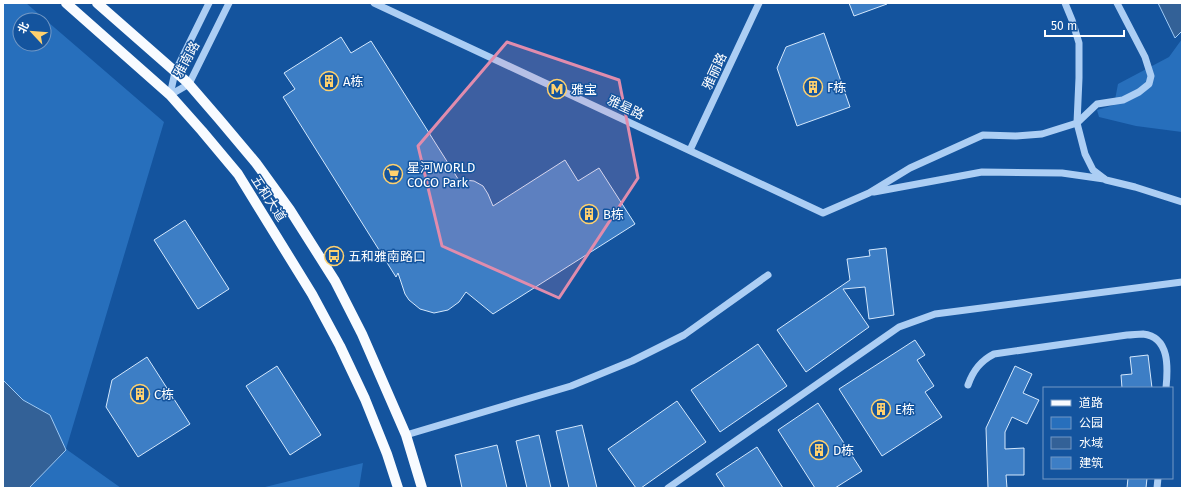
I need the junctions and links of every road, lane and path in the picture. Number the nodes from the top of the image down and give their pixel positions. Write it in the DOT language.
graph roads {
  1 [pos="66,3"];
  2 [pos="97,3"];
  3 [pos="209,3"];
  4 [pos="228,3"];
  5 [pos="374,3"];
  6 [pos="759,3"];
  7 [pos="1065,3"];
  8 [pos="1117,3"];
  9 [pos="176,72"];
  10 [pos="189,84"];
  11 [pos="170,95"];
  12 [pos="1076,123"];
  13 [pos="690,150"];
  14 [pos="1106,180"];
  15 [pos="869,193"];
  16 [pos="1182,202"];
  17 [pos="768,275"];
  18 [pos="1182,282"];
  19 [pos="968,385"];
  20 [pos="1166,387"];
  21 [pos="406,436"];
  22 [pos="398,488"];
  23 [pos="422,488"];
  24 [pos="668,488"];
  1 -- 11 [label="main road, 五和大道"];
  2 -- 9 [label="main road, 五和大道"];
  3 -- 9 [label="street, 雅南路"];
  4 -- 10 [label="street, 雅南路"];
  5 -- 13 [label="street, 雅星路"];
  6 -- 13 [label="street, 雅丽路"];
  7 -- 12 [label="street"];
  8 -- 12 [label="street"];
  9 -- 10 [label="main road, 五和大道"];
  9 -- 11 [label="street, 雅南路"];
  10 -- 11 [label="street, 雅南路"];
  10 -- 21 [label="main road, 五和大道"];
  11 -- 22 [label="main road, 五和大道"];
  12 -- 14 [label="street"];
  12 -- 15 [label="street"];
  13 -- 15 [label="street, 雅星路"];
  14 -- 15 [label="street"];
  14 -- 16 [label="street"];
  17 -- 21 [label="street"];
  18 -- 24 [label="street"];
  19 -- 20 [label="street"];
  21 -- 23 [label="main road, 五和大道"];
}
